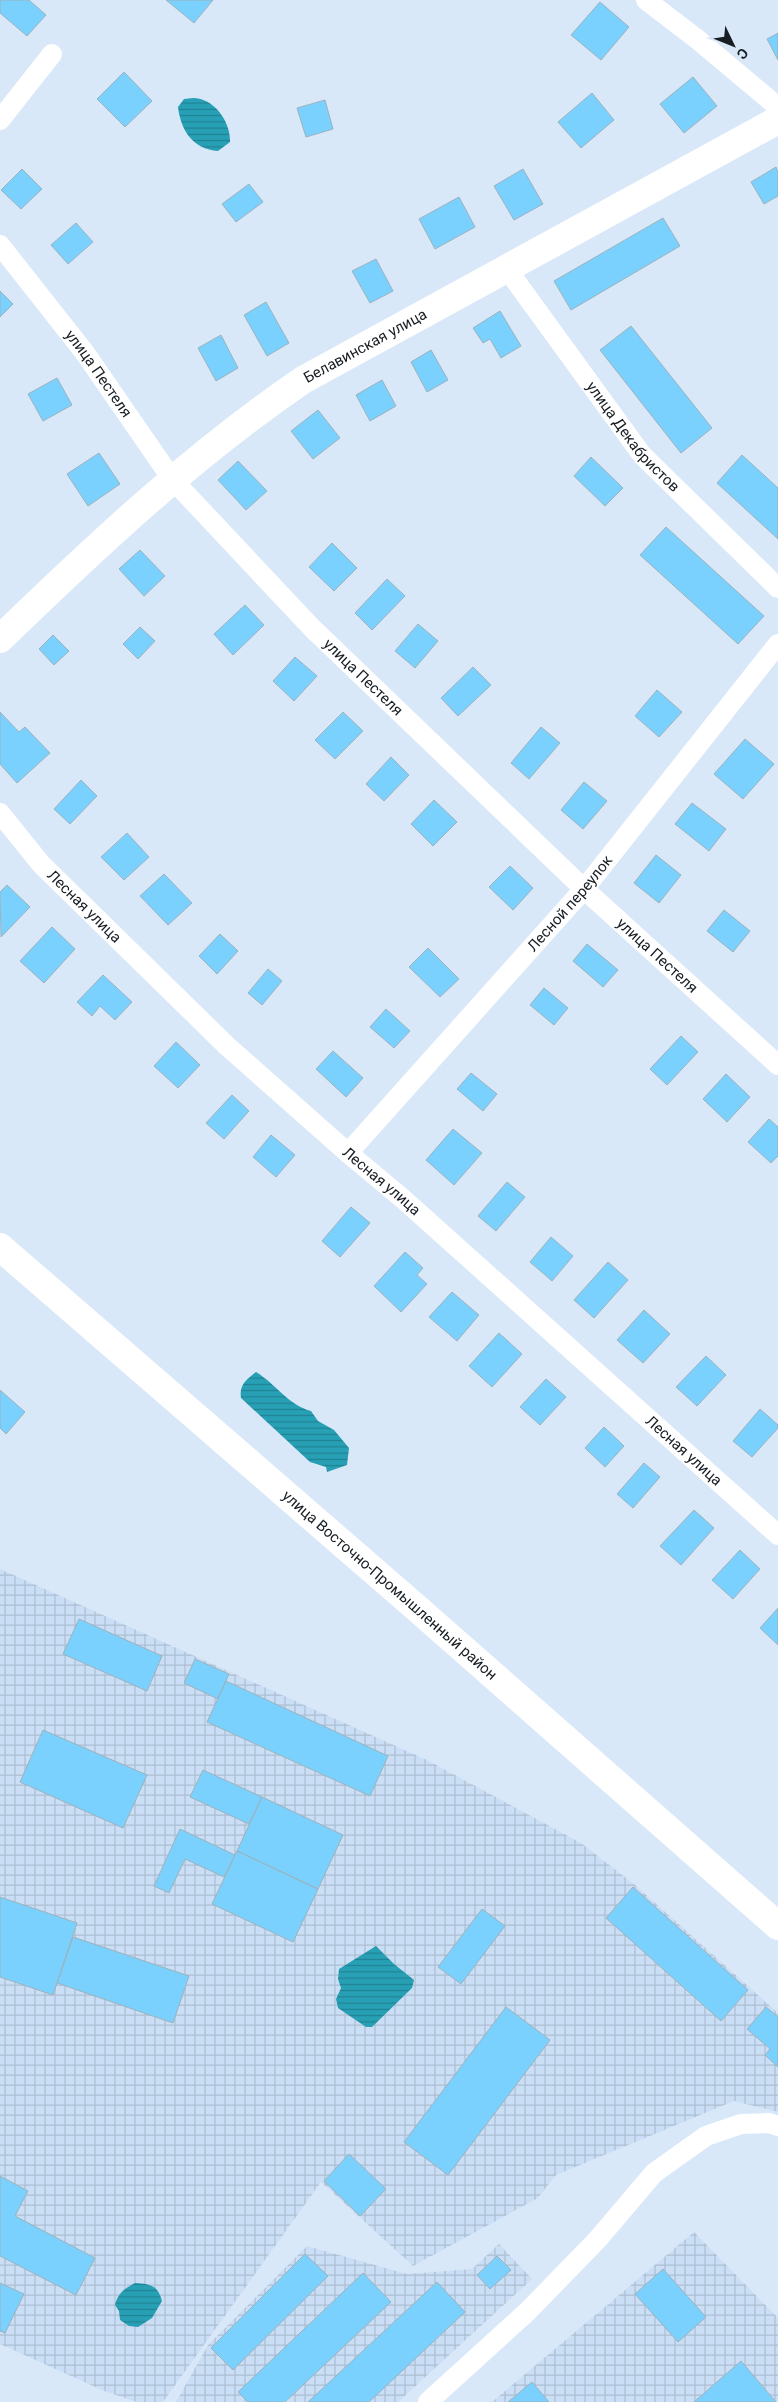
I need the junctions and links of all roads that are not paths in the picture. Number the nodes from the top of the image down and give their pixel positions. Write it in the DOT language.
graph roads {
  1 [pos="646,0"];
  2 [pos="52,54"];
  3 [pos="778,107"];
  4 [pos="0,120"];
  5 [pos="778,120"];
  6 [pos="0,244"];
  7 [pos="507,269"];
  8 [pos="172,479"];
  9 [pos="778,588"];
  10 [pos="0,639"];
  11 [pos="778,644"];
  12 [pos="0,813"];
  13 [pos="584,889"];
  14 [pos="778,1065"];
  15 [pos="348,1153"];
  16 [pos="0,1247"];
  17 [pos="778,1535"];
  18 [pos="778,1926"];
  19 [pos="778,2126"];
  20 [pos="428,2402"];
  1 -- 3 [label="street"];
  2 -- 4 [label="street"];
  5 -- 7 [label="street, Белавинская улица"];
  6 -- 8 [label="street, улица Пестеля"];
  7 -- 8 [label="street, Белавинская улица"];
  7 -- 9 [label="street, улица Декабристов"];
  8 -- 10 [label="street, Белавинская улица"];
  8 -- 13 [label="street, улица Пестеля"];
  11 -- 13 [label="street, Лесной переулок"];
  12 -- 15 [label="street, Лесная улица"];
  13 -- 14 [label="street, улица Пестеля"];
  13 -- 15 [label="street, Лесной переулок"];
  15 -- 17 [label="street, Лесная улица"];
  16 -- 18 [label="street, улица Восточно-Промышленный район"];
  19 -- 20 [label="street"];
}
